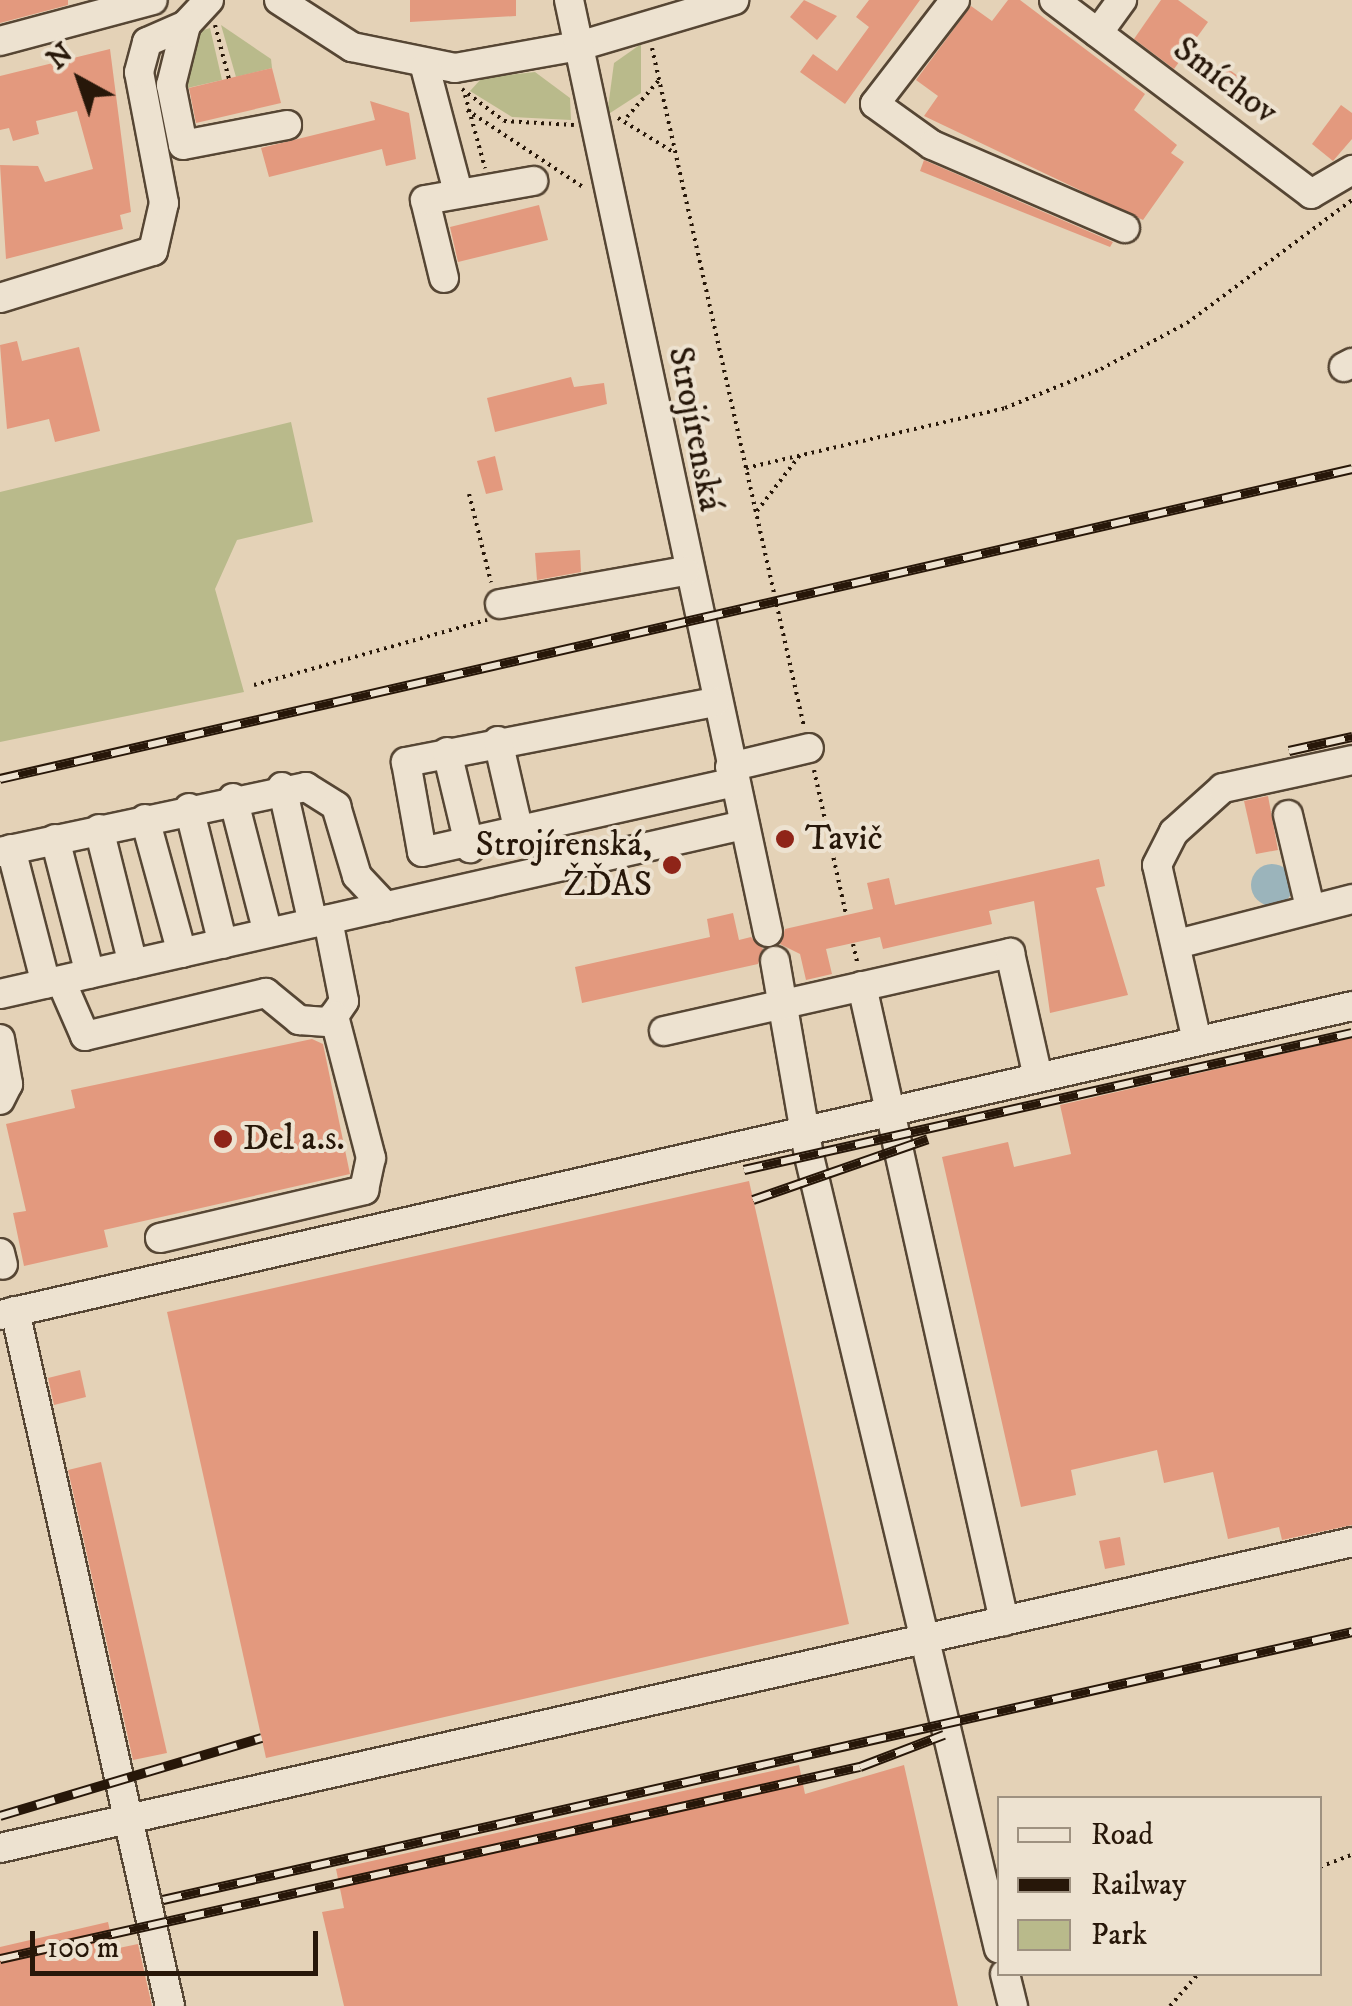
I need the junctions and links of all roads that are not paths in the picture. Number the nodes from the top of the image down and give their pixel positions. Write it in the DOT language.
graph roads {
  1 [pos="153,0"];
  2 [pos="279,0"];
  3 [pos="570,0"];
  4 [pos="734,0"];
  5 [pos="956,0"];
  6 [pos="1054,0"];
  7 [pos="1122,0"];
  8 [pos="200,11"];
  9 [pos="1098,33"];
  10 [pos="0,41"];
  11 [pos="579,46"];
  12 [pos="425,67"];
  13 [pos="287,125"];
  14 [pos="1352,170"];
  15 [pos="532,181"];
  16 [pos="458,192"];
  17 [pos="1125,228"];
  18 [pos="444,278"];
  19 [pos="0,298"];
  20 [pos="685,571"];
  21 [pos="500,604"];
  22 [pos="715,702"];
  23 [pos="498,741"];
  24 [pos="809,748"];
  25 [pos="447,752"];
  26 [pos="1352,760"];
  27 [pos="732,775"];
  28 [pos="282,787"];
  29 [pos="234,798"];
  30 [pos="189,808"];
  31 [pos="1288,815"];
  32 [pos="145,818"];
  33 [pos="744,825"];
  34 [pos="99,829"];
  35 [pos="520,836"];
  36 [pos="55,839"];
  37 [pos="470,848"];
  38 [pos="6,851"];
  39 [pos="1352,900"];
  40 [pos="386,907"];
  41 [pos="1310,907"];
  42 [pos="321,922"];
  43 [pos="768,932"];
  44 [pos="268,933"];
  45 [pos="222,944"];
  46 [pos="1177,944"];
  47 [pos="182,953"];
  48 [pos="775,961"];
  49 [pos="133,964"];
  50 [pos="90,974"];
  51 [pos="54,982"];
  52 [pos="862,986"];
  53 [pos="0,994"];
  54 [pos="784,1004"];
  55 [pos="1352,1006"];
  56 [pos="334,1016"];
  57 [pos="664,1031"];
  58 [pos="0,1039"];
  59 [pos="1197,1041"];
  60 [pos="1038,1077"];
  61 [pos="0,1100"];
  62 [pos="890,1111"];
  63 [pos="808,1130"];
  64 [pos="160,1238"];
  65 [pos="8,1313"];
  66 [pos="1352,1542"];
  67 [pos="1004,1621"];
  68 [pos="925,1638"];
  69 [pos="128,1818"];
  70 [pos="0,1848"];
  71 [pos="997,1937"];
  72 [pos="1006,1976"];
  73 [pos="170,2006"];
  74 [pos="1013,2006"];
  1 -- 10 [label="street"];
  2 -- 12 [label="street"];
  3 -- 11 [label="street, Strojírenská"];
  4 -- 11 [label="street"];
  5 -- 17 [label="street"];
  6 -- 9 [label="street, Smíchov"];
  7 -- 9 [label="street"];
  8 -- 13 [label="street"];
  8 -- 19 [label="street"];
  9 -- 14 [label="street, Smíchov"];
  11 -- 12 [label="street"];
  11 -- 20 [label="street, Strojírenská"];
  12 -- 16 [label="street"];
  15 -- 16 [label="street"];
  16 -- 18 [label="street"];
  20 -- 21 [label="street"];
  20 -- 22 [label="street, Strojírenská"];
  22 -- 23 [label="street"];
  22 -- 27 [label="street, Strojírenská"];
  23 -- 25 [label="street"];
  23 -- 35 [label="street"];
  24 -- 27 [label="street"];
  25 -- 37 [label="street"];
  25 -- 37 [label="street"];
  26 -- 46 [label="street"];
  27 -- 33 [label="street, Strojírenská"];
  27 -- 35 [label="street"];
  28 -- 29 [label="street"];
  28 -- 40 [label="street"];
  28 -- 42 [label="street"];
  29 -- 30 [label="street"];
  29 -- 44 [label="street"];
  30 -- 32 [label="street"];
  30 -- 45 [label="street"];
  31 -- 41 [label="street"];
  32 -- 34 [label="street"];
  32 -- 47 [label="street"];
  33 -- 40 [label="street"];
  33 -- 43 [label="street, Strojírenská"];
  34 -- 36 [label="street"];
  34 -- 49 [label="street"];
  35 -- 37 [label="street"];
  36 -- 38 [label="street"];
  36 -- 50 [label="street"];
  38 -- 51 [label="street"];
  39 -- 41 [label="street"];
  40 -- 42 [label="street"];
  41 -- 46 [label="street"];
  42 -- 44 [label="street"];
  42 -- 56 [label="street"];
  44 -- 45 [label="street"];
  45 -- 47 [label="street"];
  46 -- 59 [label="street"];
  47 -- 49 [label="street"];
  48 -- 54 [label="street"];
  49 -- 50 [label="street"];
  50 -- 51 [label="street"];
  51 -- 53 [label="street"];
  51 -- 56 [label="street"];
  52 -- 54 [label="street"];
  52 -- 60 [label="street"];
  52 -- 62 [label="street"];
  54 -- 57 [label="street"];
  54 -- 63 [label="street"];
  55 -- 59 [label="street"];
  56 -- 64 [label="street"];
  58 -- 61 [label="street"];
  59 -- 60 [label="street"];
  60 -- 62 [label="street"];
  62 -- 63 [label="street"];
  62 -- 67 [label="street"];
  63 -- 65 [label="street"];
  63 -- 68 [label="street"];
  65 -- 69 [label="street"];
  66 -- 67 [label="street"];
  67 -- 68 [label="street"];
  68 -- 69 [label="street"];
  68 -- 71 [label="street"];
  69 -- 70 [label="street"];
  69 -- 73 [label="street"];
  72 -- 74 [label="street"];
}
